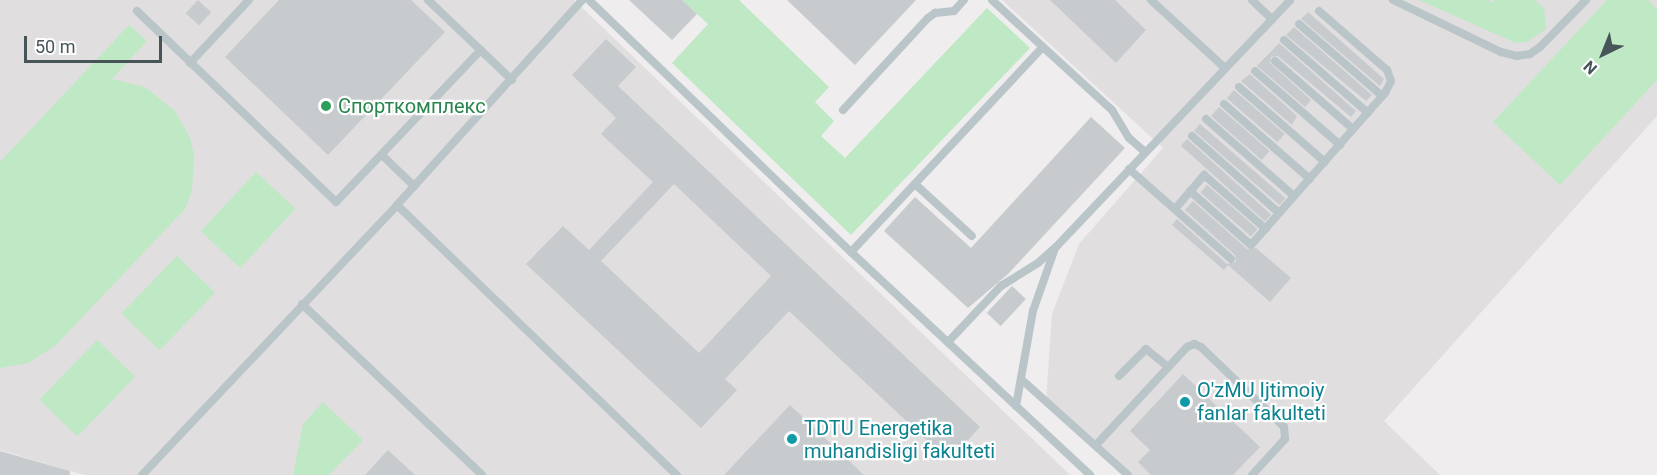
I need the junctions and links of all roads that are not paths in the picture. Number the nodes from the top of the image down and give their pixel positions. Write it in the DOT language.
graph roads {
  1 [pos="249,0"];
  2 [pos="428,0"];
  3 [pos="582,0"];
  4 [pos="589,0"];
  5 [pos="964,0"];
  6 [pos="992,0"];
  7 [pos="1151,0"];
  8 [pos="1252,0"];
  9 [pos="1290,0"];
  10 [pos="1393,0"];
  11 [pos="1586,0"];
  12 [pos="137,11"];
  13 [pos="1319,11"];
  14 [pos="1272,19"];
  15 [pos="1299,24"];
  16 [pos="1284,40"];
  17 [pos="1043,47"];
  18 [pos="481,50"];
  19 [pos="1275,61"];
  20 [pos="190,63"];
  21 [pos="1225,68"];
  22 [pos="1255,71"];
  23 [pos="512,80"];
  24 [pos="1239,87"];
  25 [pos="1382,96"];
  26 [pos="1224,104"];
  27 [pos="843,110"];
  28 [pos="1368,113"];
  29 [pos="1206,119"];
  30 [pos="1353,129"];
  31 [pos="1192,136"];
  32 [pos="1340,145"];
  33 [pos="1145,152"];
  34 [pos="382,155"];
  35 [pos="1324,162"];
  36 [pos="1129,169"];
  37 [pos="1310,179"];
  38 [pos="915,184"];
  39 [pos="414,186"];
  40 [pos="1190,191"];
  41 [pos="1294,196"];
  42 [pos="397,205"];
  43 [pos="1175,209"];
  44 [pos="1280,213"];
  45 [pos="1266,229"];
  46 [pos="972,236"];
  47 [pos="1056,247"];
  48 [pos="851,252"];
  49 [pos="1232,259"];
  50 [pos="302,304"];
  51 [pos="948,342"];
  52 [pos="1167,368"];
  53 [pos="1119,376"];
  54 [pos="1021,379"];
  55 [pos="1016,406"];
  56 [pos="1096,445"];
  57 [pos="142,475"];
  58 [pos="482,475"];
  59 [pos="677,475"];
  60 [pos="1090,475"];
  61 [pos="1128,475"];
  62 [pos="1252,475"];
  1 -- 20 [label="lane"];
  2 -- 18 [label="lane"];
  3 -- 23 [label="lane"];
  4 -- 48 [label="lane"];
  5 -- 27 [label="lane"];
  6 -- 17 [label="lane"];
  7 -- 21 [label="lane"];
  8 -- 14 [label="lane"];
  9 -- 14 [label="lane"];
  10 -- 11 [label="lane"];
  12 -- 20 [label="lane"];
  13 -- 25 [label="lane"];
  14 -- 21 [label="lane"];
  15 -- 25 [label="lane"];
  16 -- 28 [label="lane"];
  17 -- 33 [label="lane"];
  17 -- 38 [label="lane"];
  18 -- 23 [label="lane"];
  18 -- 34 [label="lane"];
  19 -- 30 [label="lane"];
  20 -- 34 [label="lane"];
  21 -- 33 [label="lane"];
  22 -- 32 [label="lane"];
  23 -- 39 [label="lane"];
  24 -- 35 [label="lane"];
  25 -- 28 [label="lane"];
  26 -- 37 [label="lane"];
  28 -- 30 [label="lane"];
  29 -- 41 [label="lane"];
  30 -- 32 [label="lane"];
  31 -- 44 [label="lane"];
  32 -- 35 [label="lane"];
  33 -- 36 [label="lane"];
  34 -- 39 [label="lane"];
  35 -- 37 [label="lane"];
  36 -- 43 [label="lane"];
  36 -- 47 [label="lane"];
  37 -- 41 [label="lane"];
  38 -- 46 [label="lane"];
  38 -- 48 [label="lane"];
  39 -- 42 [label="lane"];
  40 -- 43 [label="lane"];
  40 -- 45 [label="lane"];
  40 -- 45 [label="lane"];
  41 -- 44 [label="lane"];
  42 -- 50 [label="lane"];
  42 -- 59 [label="lane"];
  43 -- 49 [label="lane"];
  44 -- 45 [label="lane"];
  47 -- 51 [label="lane"];
  47 -- 54 [label="lane"];
  48 -- 51 [label="lane"];
  50 -- 57 [label="lane"];
  50 -- 58 [label="lane"];
  51 -- 55 [label="lane"];
  52 -- 53 [label="lane"];
  52 -- 56 [label="lane"];
  52 -- 62 [label="lane"];
  54 -- 55 [label="lane"];
  54 -- 56 [label="lane"];
  55 -- 60 [label="lane"];
  56 -- 61 [label="lane"];
}
